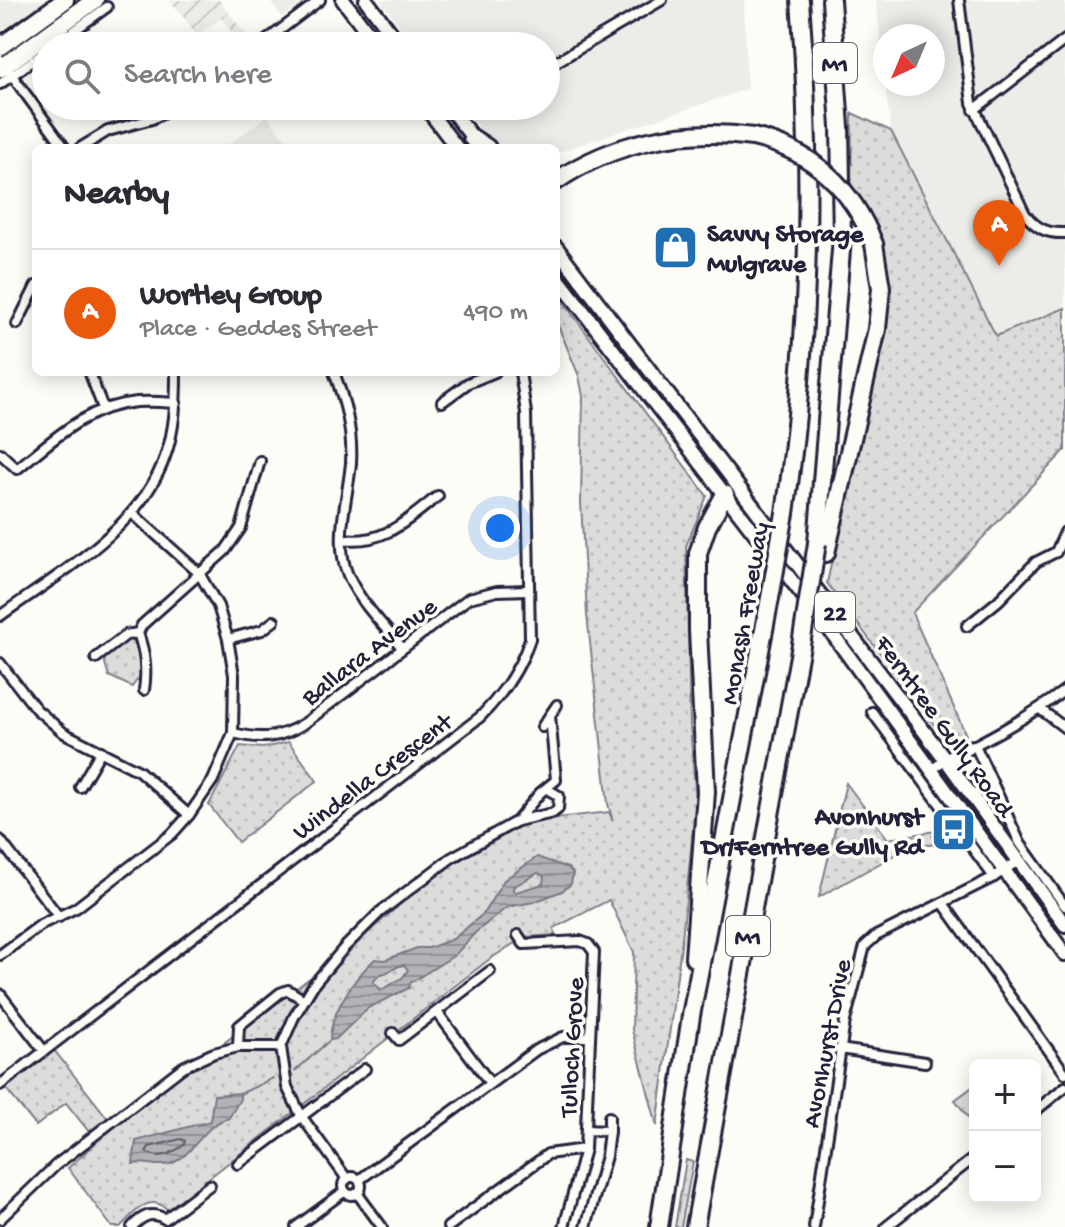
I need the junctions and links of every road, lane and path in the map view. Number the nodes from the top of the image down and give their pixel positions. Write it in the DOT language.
graph roads {
  1 [pos="65,0"];
  2 [pos="320,0"];
  3 [pos="343,0"];
  4 [pos="366,0"];
  5 [pos="662,0"];
  6 [pos="800,0"];
  7 [pos="831,0"];
  8 [pos="959,0"];
  9 [pos="101,3"];
  10 [pos="57,32"];
  11 [pos="69,32"];
  12 [pos="278,32"];
  13 [pos="367,32"];
  14 [pos="390,32"];
  15 [pos="1065,40"];
  16 [pos="0,47"];
  17 [pos="32,49"];
  18 [pos="32,56"];
  19 [pos="560,60"];
  20 [pos="4,67"];
  21 [pos="0,84"];
  22 [pos="32,104"];
  23 [pos="974,110"];
  24 [pos="44,120"];
  25 [pos="148,120"];
  26 [pos="436,120"];
  27 [pos="459,120"];
  28 [pos="476,143"];
  29 [pos="62,144"];
  30 [pos="87,144"];
  31 [pos="454,144"];
  32 [pos="565,170"];
  33 [pos="1065,233"];
  34 [pos="560,252"];
  35 [pos="560,281"];
  36 [pos="32,294"];
  37 [pos="17,324"];
  38 [pos="91,376"];
  39 [pos="176,376"];
  40 [pos="335,376"];
  41 [pos="485,376"];
  42 [pos="521,376"];
  43 [pos="442,402"];
  44 [pos="176,403"];
  45 [pos="103,408"];
  46 [pos="0,453"];
  47 [pos="260,461"];
  48 [pos="725,494"];
  49 [pos="438,496"];
  50 [pos="132,513"];
  51 [pos="1065,532"];
  52 [pos="342,539"];
  53 [pos="821,548"];
  54 [pos="1056,552"];
  55 [pos="1065,559"];
  56 [pos="199,573"];
  57 [pos="528,590"];
  58 [pos="0,616"];
  59 [pos="274,621"];
  60 [pos="967,626"];
  61 [pos="138,633"];
  62 [pos="228,639"];
  63 [pos="402,648"];
  64 [pos="96,658"];
  65 [pos="0,663"];
  66 [pos="144,690"];
  67 [pos="1065,690"];
  68 [pos="557,705"];
  69 [pos="1040,709"];
  70 [pos="872,712"];
  71 [pos="550,716"];
  72 [pos="542,727"];
  73 [pos="1065,728"];
  74 [pos="233,733"];
  75 [pos="975,745"];
  76 [pos="101,751"];
  77 [pos="946,760"];
  78 [pos="931,770"];
  79 [pos="556,780"];
  80 [pos="80,787"];
  81 [pos="547,789"];
  82 [pos="559,796"];
  83 [pos="950,796"];
  84 [pos="189,815"];
  85 [pos="948,815"];
  86 [pos="517,821"];
  87 [pos="0,840"];
  88 [pos="1018,861"];
  89 [pos="999,874"];
  90 [pos="943,903"];
  91 [pos="1065,906"];
  92 [pos="59,917"];
  93 [pos="1065,925"];
  94 [pos="518,935"];
  95 [pos="1065,954"];
  96 [pos="0,955"];
  97 [pos="490,971"];
  98 [pos="0,994"];
  99 [pos="304,1000"];
  100 [pos="437,1012"];
  101 [pos="691,1016"];
  102 [pos="393,1033"];
  103 [pos="590,1037"];
  104 [pos="238,1047"];
  105 [pos="281,1047"];
  106 [pos="840,1049"];
  107 [pos="44,1051"];
  108 [pos="925,1062"];
  109 [pos="365,1069"];
  110 [pos="1065,1073"];
  111 [pos="490,1083"];
  112 [pos="0,1085"];
  113 [pos="1065,1087"];
  114 [pos="1041,1106"];
  115 [pos="302,1117"];
  116 [pos="609,1117"];
  117 [pos="586,1130"];
  118 [pos="609,1131"];
  119 [pos="585,1149"];
  120 [pos="969,1162"];
  121 [pos="238,1164"];
  122 [pos="347,1179"];
  123 [pos="359,1180"];
  124 [pos="210,1185"];
  125 [pos="345,1191"];
  126 [pos="357,1193"];
  127 [pos="0,1219"];
  128 [pos="167,1223"];
  129 [pos="132,1227"];
  130 [pos="296,1227"];
  131 [pos="382,1227"];
  132 [pos="448,1227"];
  133 [pos="564,1227"];
  134 [pos="586,1227"];
  135 [pos="659,1227"];
  136 [pos="695,1227"];
  137 [pos="814,1227"];
  138 [pos="886,1227"];
  1 -- 16 [label="highway"];
  2 -- 12 [label="street"];
  3 -- 13 [label="main road"];
  4 -- 14 [label="main road"];
  5 -- 19 [label="street"];
  6 -- 101 [label="highway, Monash Freeway / M1, bridge"];
  7 -- 53 [label="highway, M1"];
  8 -- 23 [label="street"];
  9 -- 10 [label="highway"];
  9 -- 11 [label="street"];
  15 -- 23 [label="street"];
  17 -- 20 [label="highway"];
  18 -- 20 [label="street"];
  20 -- 21 [label="street"];
  20 -- 22 [label="street"];
  23 -- 33 [label="street"];
  24 -- 29 [label="street"];
  25 -- 30 [label="street"];
  26 -- 31 [label="main road"];
  27 -- 28 [label="main road"];
  32 -- 53 [label="highway, bridge"];
  34 -- 77 [label="main road, Ferntree Gully Road / 22"];
  35 -- 48 [label="main road, Ferntree Gully Road / 22"];
  36 -- 37 [label="street"];
  38 -- 45 [label="street"];
  39 -- 44 [label="street"];
  40 -- 52 [label="street"];
  41 -- 43 [label="street"];
  42 -- 57 [label="street, Windella Crescent"];
  44 -- 45 [label="street"];
  44 -- 50 [label="street"];
  45 -- 46 [label="street"];
  47 -- 56 [label="street"];
  48 -- 78 [label="main road, Ferntree Gully Road / 22"];
  48 -- 101 [label="highway"];
  49 -- 52 [label="street"];
  50 -- 56 [label="street"];
  50 -- 58 [label="street"];
  51 -- 54 [label="street"];
  52 -- 63 [label="street"];
  53 -- 136 [label="highway, M1, bridge"];
  54 -- 55 [label="street"];
  54 -- 60 [label="street"];
  56 -- 61 [label="street"];
  56 -- 62 [label="street"];
  57 -- 63 [label="street, Ballara Avenue"];
  57 -- 107 [label="street, Windella Crescent"];
  59 -- 62 [label="street"];
  61 -- 64 [label="street"];
  61 -- 66 [label="street"];
  62 -- 74 [label="street"];
  63 -- 74 [label="street, Ballara Avenue"];
  65 -- 76 [label="street"];
  67 -- 69 [label="street"];
  68 -- 71 [label="street"];
  69 -- 73 [label="street"];
  69 -- 75 [label="street"];
  70 -- 85 [label="street"];
  71 -- 72 [label="street"];
  71 -- 79 [label="street"];
  74 -- 84 [label="street"];
  75 -- 77 [label="street"];
  75 -- 91 [label="street, Ferntree Gully Road"];
  76 -- 80 [label="street"];
  76 -- 84 [label="street"];
  77 -- 78 [label="street"];
  77 -- 88 [label="main road, Ferntree Gully Road / 22"];
  78 -- 83 [label="main road, Ferntree Gully Road / 22"];
  79 -- 81 [label="street"];
  79 -- 82 [label="street"];
  81 -- 82 [label="street"];
  81 -- 86 [label="street"];
  82 -- 86 [label="street"];
  83 -- 85 [label="street"];
  83 -- 89 [label="main road, Ferntree Gully Road / 22"];
  84 -- 92 [label="street"];
  85 -- 89 [label="street"];
  86 -- 99 [label="street"];
  87 -- 92 [label="street"];
  88 -- 89 [label="street, Avonhurst Drive"];
  88 -- 93 [label="main road, Ferntree Gully Road / 22"];
  89 -- 90 [label="street, Avonhurst Drive"];
  89 -- 95 [label="main road, Ferntree Gully Road / 22"];
  90 -- 106 [label="street, Avonhurst Drive"];
  90 -- 110 [label="street"];
  92 -- 96 [label="street"];
  94 -- 103 [label="street, Tulloch Grove"];
  97 -- 100 [label="street"];
  98 -- 107 [label="street"];
  99 -- 104 [label="street"];
  99 -- 105 [label="street"];
  100 -- 102 [label="street"];
  100 -- 111 [label="street"];
  101 -- 135 [label="highway, Monash Freeway / M1"];
  103 -- 111 [label="street"];
  103 -- 117 [label="street, Tulloch Grove"];
  104 -- 105 [label="street"];
  104 -- 127 [label="street"];
  105 -- 115 [label="street"];
  106 -- 108 [label="street"];
  106 -- 137 [label="street, Avonhurst Drive"];
  107 -- 112 [label="street, Windella Crescent"];
  109 -- 115 [label="street"];
  111 -- 123 [label="street"];
  113 -- 114 [label="street"];
  115 -- 121 [label="street"];
  115 -- 122 [label="street"];
  116 -- 118 [label="street"];
  117 -- 118 [label="street"];
  117 -- 119 [label="street, Tulloch Grove"];
  118 -- 134 [label="street"];
  119 -- 132 [label="street"];
  119 -- 133 [label="street, Tulloch Grove"];
  120 -- 138 [label="street"];
  122 -- 123 [label="street"];
  122 -- 125 [label="street"];
  123 -- 126 [label="street"];
  124 -- 128 [label="street"];
  125 -- 126 [label="street"];
  125 -- 130 [label="street"];
  126 -- 131 [label="street"];
  128 -- 129 [label="street"];
}
